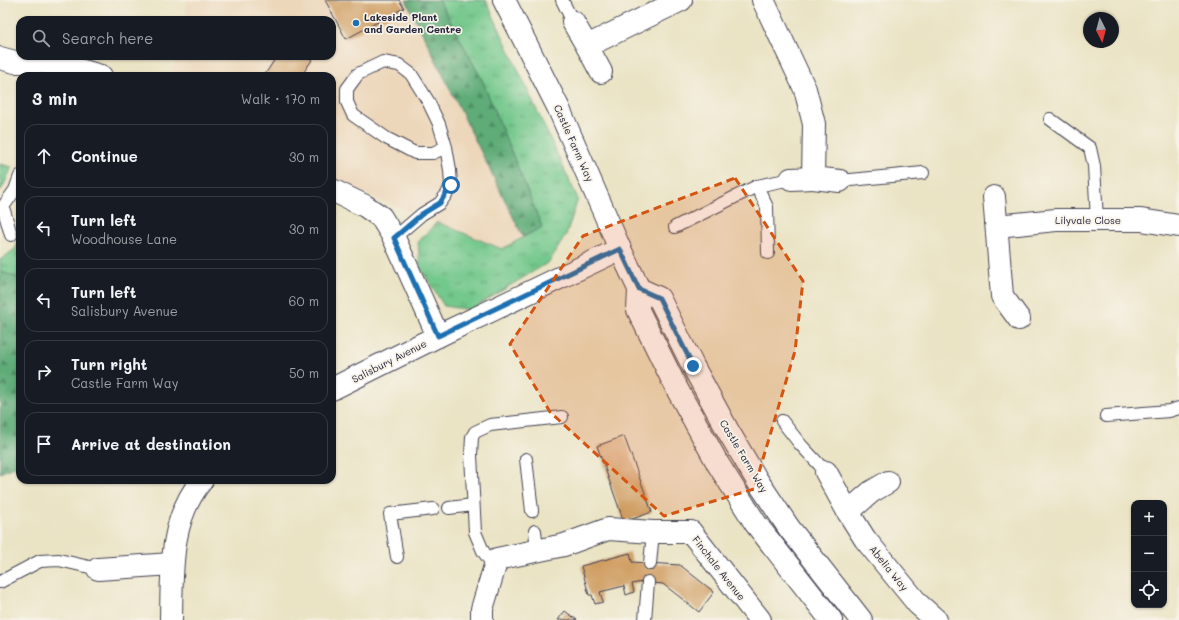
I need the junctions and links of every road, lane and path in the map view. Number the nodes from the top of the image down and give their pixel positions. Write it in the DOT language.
graph roads {
  1 [pos="504,0"];
  2 [pos="562,0"];
  3 [pos="681,0"];
  4 [pos="763,0"];
  5 [pos="573,22"];
  6 [pos="587,46"];
  7 [pos="0,58"];
  8 [pos="46,70"];
  9 [pos="87,72"];
  10 [pos="600,72"];
  11 [pos="1050,119"];
  12 [pos="446,147"];
  13 [pos="923,173"];
  14 [pos="813,178"];
  15 [pos="791,179"];
  16 [pos="840,181"];
  17 [pos="758,186"];
  18 [pos="16,187"];
  19 [pos="336,192"];
  20 [pos="994,197"];
  21 [pos="1,207"];
  22 [pos="1097,220"];
  23 [pos="997,226"];
  24 [pos="1179,226"];
  25 [pos="675,227"];
  26 [pos="11,235"];
  27 [pos="394,238"];
  28 [pos="620,249"];
  29 [pos="768,253"];
  30 [pos="639,289"];
  31 [pos="1019,319"];
  32 [pos="438,336"];
  33 [pos="336,387"];
  34 [pos="1179,408"];
  35 [pos="1106,416"];
  36 [pos="562,418"];
  37 [pos="782,421"];
  38 [pos="526,459"];
  39 [pos="826,472"];
  40 [pos="888,482"];
  41 [pos="199,484"];
  42 [pos="473,505"];
  43 [pos="449,508"];
  44 [pos="433,509"];
  45 [pos="532,511"];
  46 [pos="848,512"];
  47 [pos="653,532"];
  48 [pos="397,557"];
  49 [pos="172,564"];
  50 [pos="650,564"];
  51 [pos="495,568"];
  52 [pos="98,569"];
  53 [pos="0,582"];
  54 [pos="648,582"];
  55 [pos="171,620"];
  56 [pos="482,620"];
  57 [pos="645,620"];
  58 [pos="760,620"];
  59 [pos="831,620"];
  60 [pos="861,620"];
  61 [pos="936,620"];
  1 -- 28 [label="street, Castle Farm Way"];
  2 -- 5 [label="lane"];
  3 -- 6 [label="street"];
  4 -- 14 [label="street"];
  5 -- 6 [label="street"];
  6 -- 10 [label="street"];
  7 -- 8 [label="street"];
  8 -- 9 [label="street"];
  11 -- 22 [label="lane"];
  12 -- 12 [label="lane"];
  12 -- 27 [label="lane"];
  13 -- 16 [label="lane"];
  14 -- 15 [label="street"];
  14 -- 16 [label="street"];
  15 -- 17 [label="lane"];
  17 -- 25 [label="lane"];
  17 -- 29 [label="lane"];
  18 -- 21 [label="lane"];
  19 -- 27 [label="street"];
  20 -- 23 [label="street"];
  21 -- 26 [label="lane"];
  22 -- 23 [label="street, Lilyvale Close"];
  22 -- 24 [label="street, Lilyvale Close"];
  23 -- 31 [label="street"];
  27 -- 32 [label="street"];
  28 -- 30 [label="street, Castle Farm Way"];
  28 -- 32 [label="street, Salisbury Avenue"];
  30 -- 59 [label="street, Castle Farm Way"];
  30 -- 60 [label="street, Castle Farm Way"];
  32 -- 33 [label="street, Salisbury Avenue"];
  34 -- 35 [label="lane"];
  36 -- 42 [label="lane"];
  37 -- 39 [label="lane"];
  38 -- 45 [label="lane"];
  39 -- 46 [label="street, Abelia Way"];
  40 -- 46 [label="street"];
  41 -- 49 [label="street"];
  42 -- 43 [label="lane"];
  42 -- 51 [label="lane"];
  44 -- 48 [label="lane"];
  46 -- 61 [label="street, Abelia Way"];
  47 -- 50 [label="lane"];
  47 -- 51 [label="street, Finchale Avenue"];
  47 -- 58 [label="street, Finchale Avenue"];
  49 -- 52 [label="street"];
  49 -- 55 [label="street"];
  51 -- 56 [label="street"];
  52 -- 53 [label="lane"];
  54 -- 57 [label="lane"];
}
